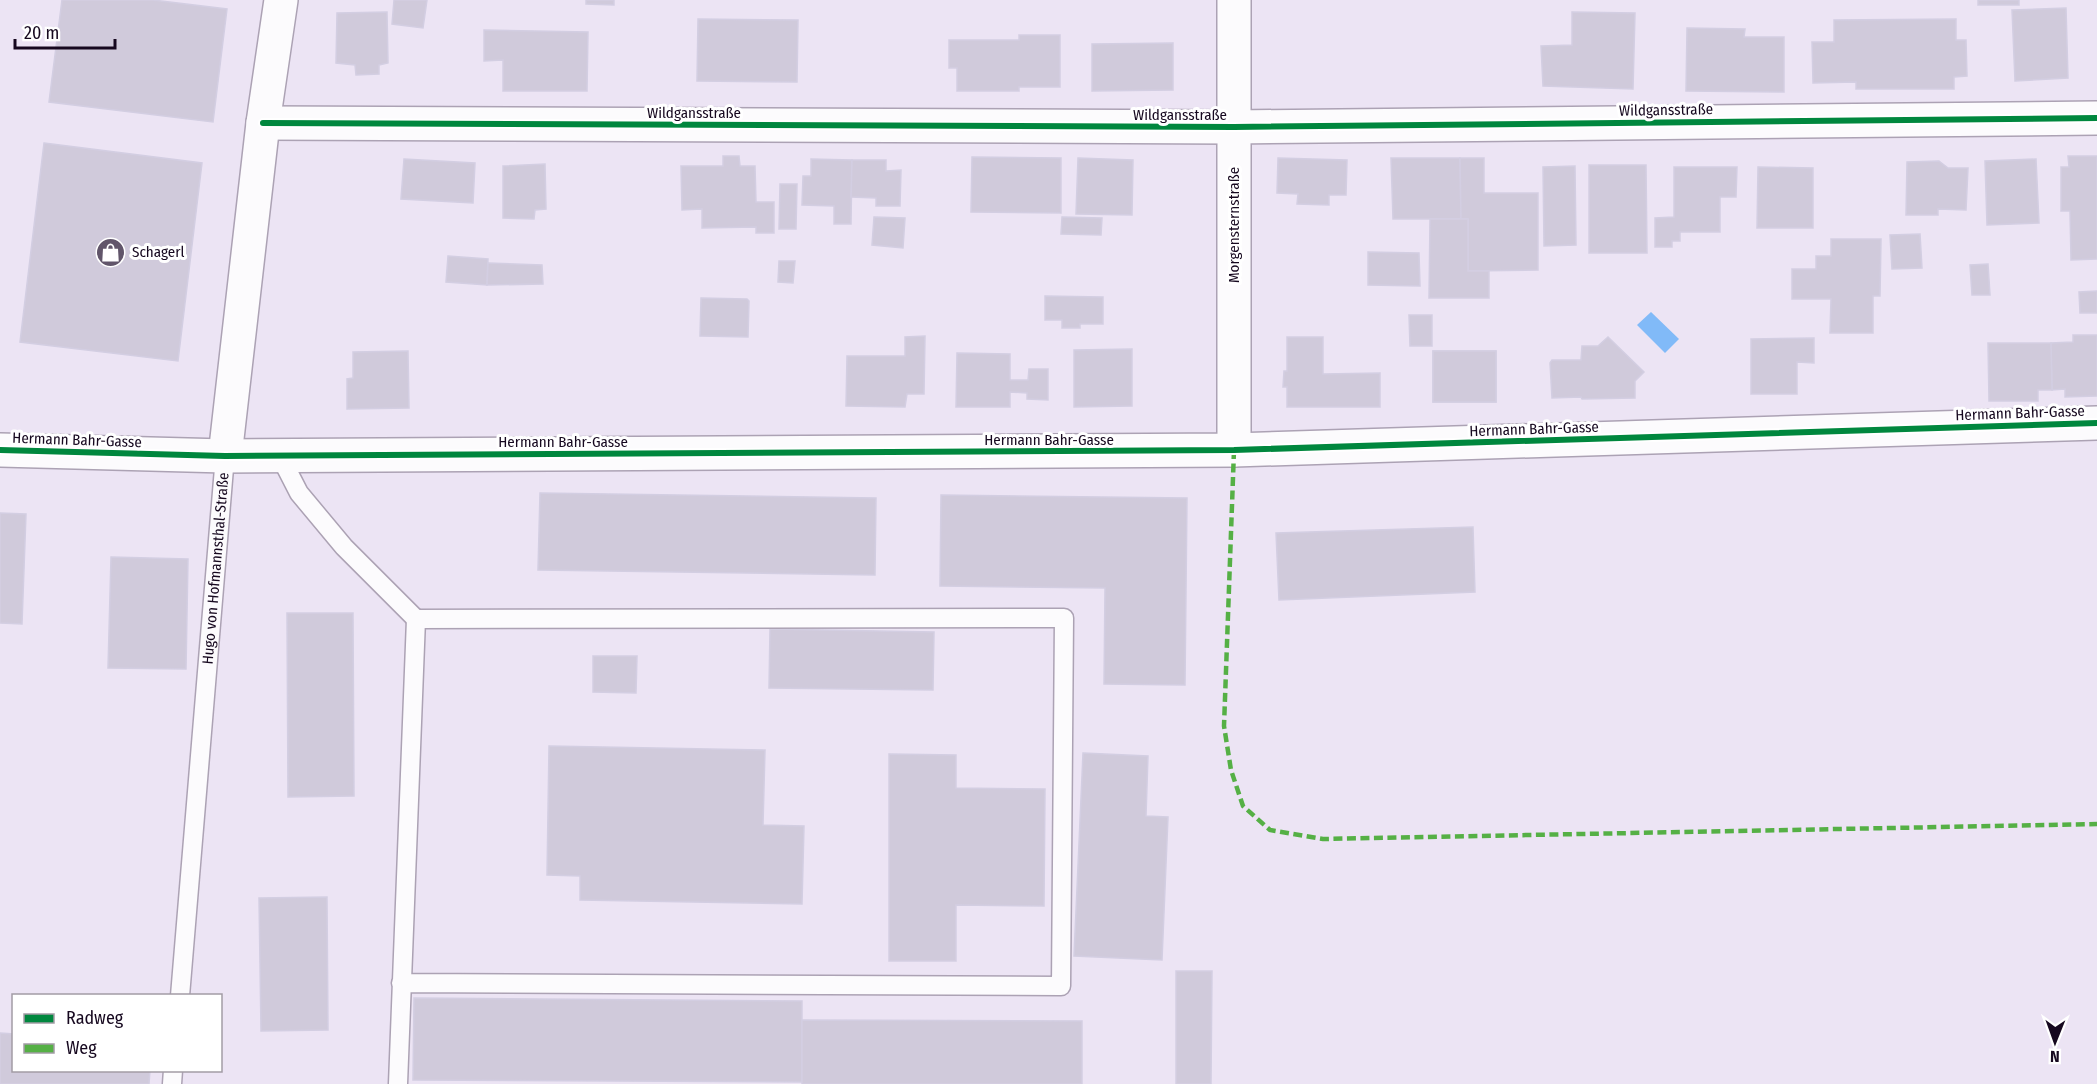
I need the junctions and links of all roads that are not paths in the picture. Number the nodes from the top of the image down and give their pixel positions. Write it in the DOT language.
graph roads {
  1 [pos="281,0"];
  2 [pos="1234,0"];
  3 [pos="2097,118"];
  4 [pos="263,123"];
  5 [pos="1234,127"];
  6 [pos="2097,423"];
  7 [pos="0,450"];
  8 [pos="1234,450"];
  9 [pos="225,456"];
  10 [pos="280,456"];
  11 [pos="416,619"];
  12 [pos="402,983"];
  13 [pos="180,994"];
  14 [pos="398,1084"];
  1 -- 4 [label="street, Hugo von Hofmannsthal-Straße"];
  2 -- 5 [label="street, Morgensternstraße"];
  3 -- 5 [label="street, Wildgansstraße"];
  4 -- 5 [label="street, Wildgansstraße"];
  4 -- 9 [label="street, Hugo von Hofmannsthal-Straße"];
  5 -- 8 [label="street, Morgensternstraße"];
  6 -- 8 [label="street, Hermann Bahr-Gasse"];
  7 -- 9 [label="street, Hermann Bahr-Gasse"];
  8 -- 10 [label="street, Hermann Bahr-Gasse"];
  9 -- 10 [label="street, Hermann Bahr-Gasse"];
  9 -- 13 [label="lane, Hugo von Hofmannsthal-Straße"];
  10 -- 11 [label="lane"];
  11 -- 12 [label="lane"];
  11 -- 12 [label="lane"];
  12 -- 14 [label="lane"];
}
